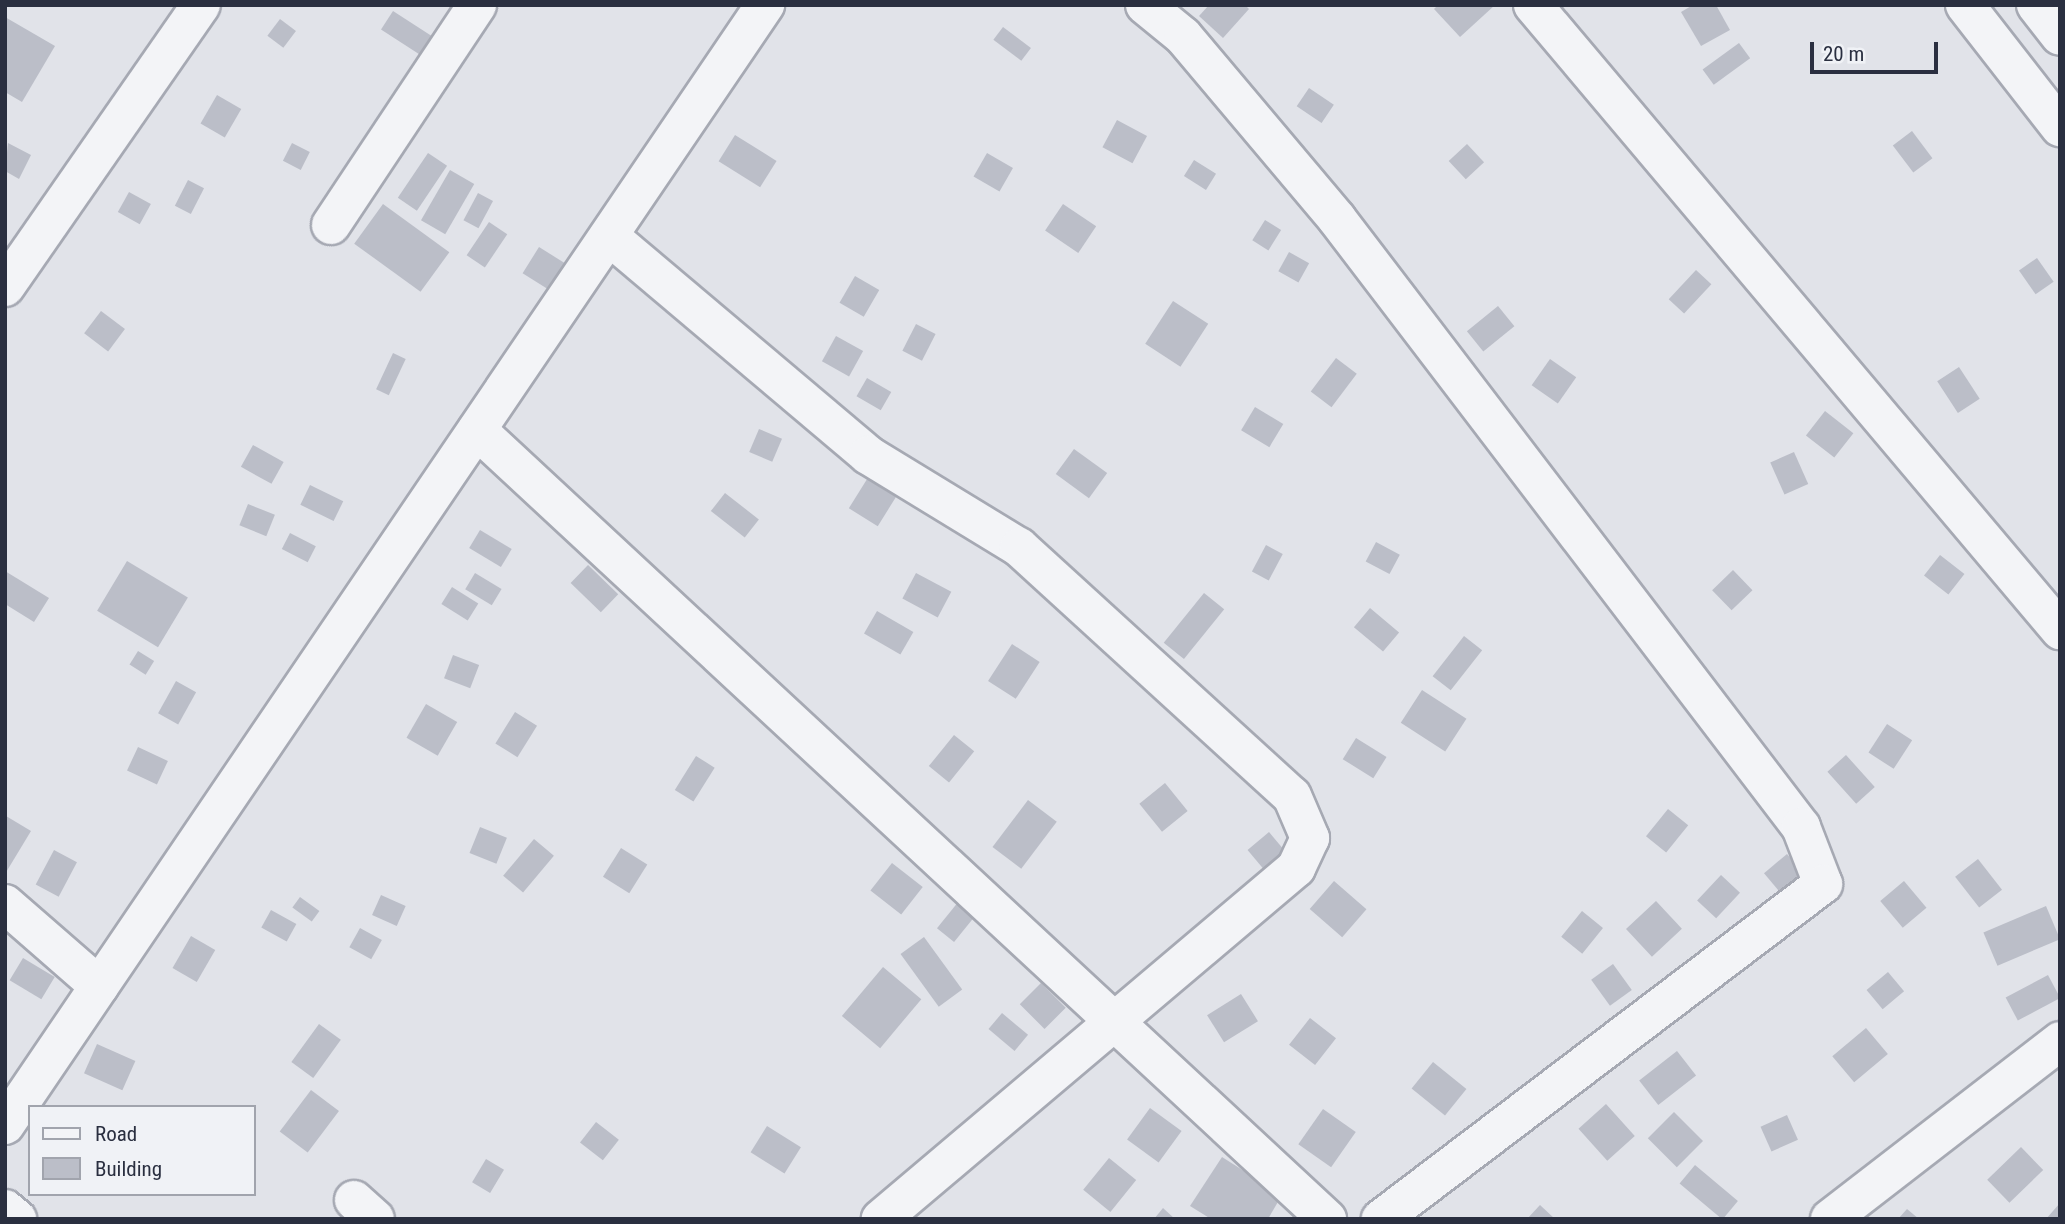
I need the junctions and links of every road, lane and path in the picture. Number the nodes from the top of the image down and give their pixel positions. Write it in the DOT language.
graph roads {
  1 [pos="201,5"];
  2 [pos="477,5"];
  3 [pos="765,5"];
  4 [pos="1145,5"];
  5 [pos="1533,5"];
  6 [pos="1965,5"];
  7 [pos="2036,5"];
  8 [pos="2060,36"];
  9 [pos="2060,127"];
  10 [pos="331,225"];
  11 [pos="609,236"];
  12 [pos="5,287"];
  13 [pos="477,430"];
  14 [pos="2060,631"];
  15 [pos="5,904"];
  16 [pos="99,986"];
  17 [pos="1119,1023"];
  18 [pos="2060,1041"];
  19 [pos="5,1125"];
  20 [pos="5,1209"];
  21 [pos="17,1219"];
  22 [pos="881,1219"];
  23 [pos="1327,1219"];
  24 [pos="1381,1219"];
  25 [pos="1830,1219"];
  1 -- 12 [label="street"];
  2 -- 10 [label="street"];
  3 -- 11 [label="street"];
  4 -- 24 [label="street"];
  5 -- 14 [label="street"];
  6 -- 9 [label="street"];
  7 -- 8 [label="street"];
  11 -- 13 [label="street"];
  11 -- 17 [label="street"];
  13 -- 16 [label="street"];
  13 -- 17 [label="street"];
  15 -- 16 [label="street"];
  16 -- 19 [label="street"];
  17 -- 22 [label="street"];
  17 -- 23 [label="street"];
  18 -- 25 [label="street"];
  20 -- 21 [label="street"];
}
